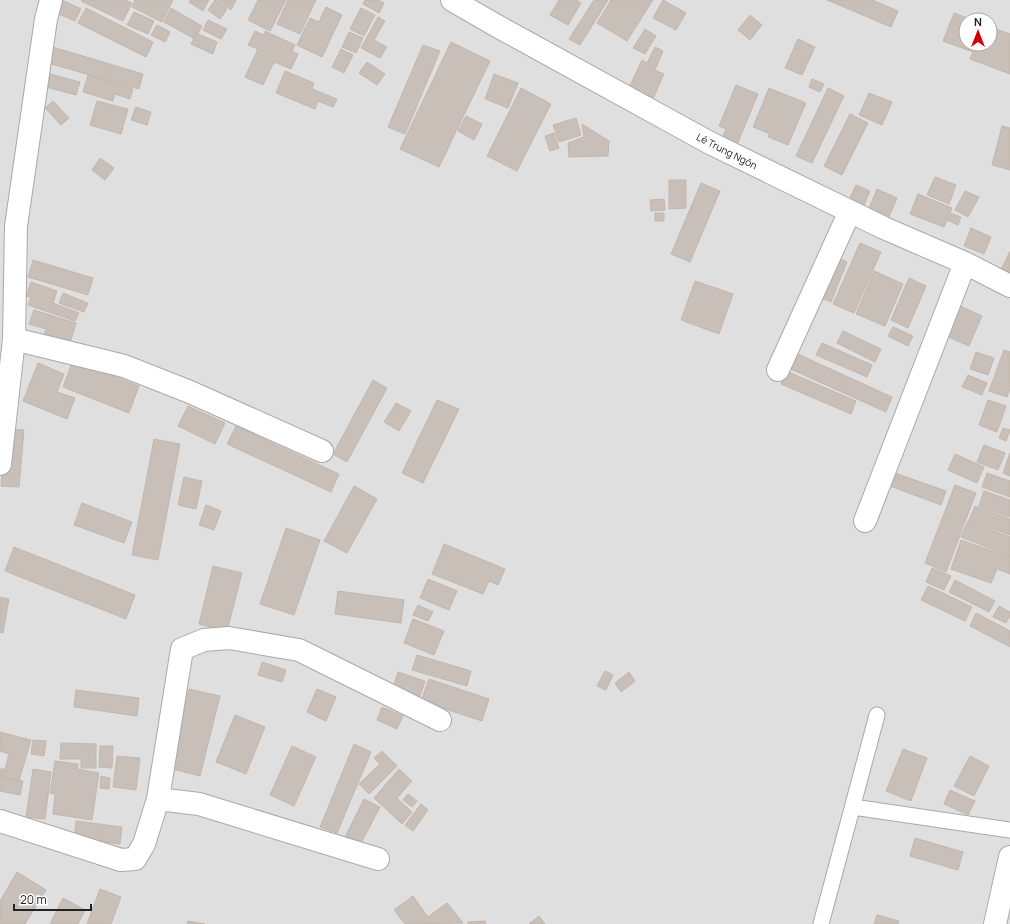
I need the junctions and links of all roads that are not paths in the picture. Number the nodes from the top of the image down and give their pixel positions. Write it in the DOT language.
graph roads {
  1 [pos="51,0"];
  2 [pos="452,0"];
  3 [pos="850,211"];
  4 [pos="965,263"];
  5 [pos="1010,286"];
  6 [pos="14,339"];
  7 [pos="778,370"];
  8 [pos="322,451"];
  9 [pos="0,464"];
  10 [pos="865,521"];
  11 [pos="877,715"];
  12 [pos="440,720"];
  13 [pos="158,799"];
  14 [pos="853,806"];
  15 [pos="0,821"];
  16 [pos="1010,830"];
  17 [pos="1010,857"];
  18 [pos="378,859"];
  19 [pos="821,924"];
  20 [pos="995,924"];
  1 -- 6 [label="street"];
  2 -- 3 [label="street, Lê Trung Ngôn"];
  3 -- 4 [label="street, Lê Trung Ngôn"];
  3 -- 7 [label="street"];
  4 -- 5 [label="street, Lê Trung Ngôn"];
  4 -- 10 [label="street"];
  6 -- 8 [label="street"];
  6 -- 9 [label="street"];
  11 -- 14 [label="lane"];
  12 -- 13 [label="street"];
  13 -- 15 [label="street"];
  13 -- 18 [label="street"];
  14 -- 16 [label="lane"];
  14 -- 19 [label="lane"];
  17 -- 20 [label="street"];
}
